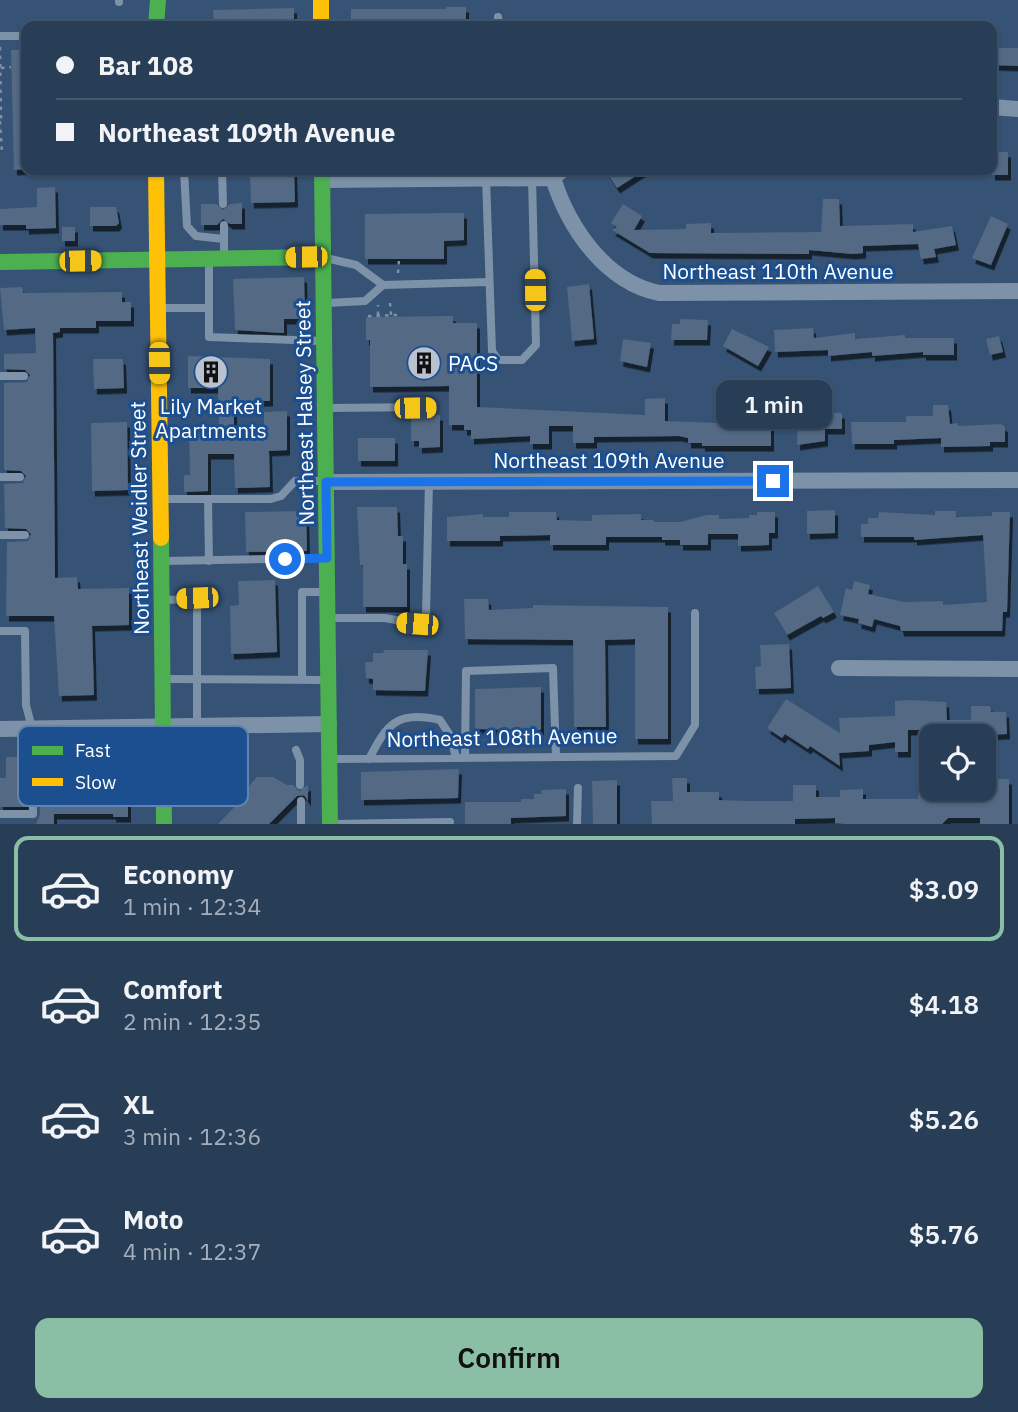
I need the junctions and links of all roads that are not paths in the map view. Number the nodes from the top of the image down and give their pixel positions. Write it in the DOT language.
graph roads {
  1 [pos="158,0"];
  2 [pos="321,0"];
  3 [pos="156,21"];
  4 [pos="321,21"];
  5 [pos="0,36"];
  6 [pos="21,36"];
  7 [pos="997,107"];
  8 [pos="1018,109"];
  9 [pos="156,175"];
  10 [pos="184,175"];
  11 [pos="222,175"];
  12 [pos="323,175"];
  13 [pos="422,175"];
  14 [pos="501,175"];
  15 [pos="512,175"];
  16 [pos="552,175"];
  17 [pos="558,175"];
  18 [pos="486,178"];
  19 [pos="532,178"];
  20 [pos="223,204"];
  21 [pos="223,225"];
  22 [pos="224,239"];
  23 [pos="323,257"];
  24 [pos="217,259"];
  25 [pos="157,260"];
  26 [pos="0,262"];
  27 [pos="488,282"];
  28 [pos="383,285"];
  29 [pos="1018,291"];
  30 [pos="324,303"];
  31 [pos="158,308"];
  32 [pos="209,308"];
  33 [pos="325,341"];
  34 [pos="0,376"];
  35 [pos="24,376"];
  36 [pos="432,407"];
  37 [pos="325,408"];
  38 [pos="0,477"];
  39 [pos="20,477"];
  40 [pos="1018,480"];
  41 [pos="429,481"];
  42 [pos="326,482"];
  43 [pos="160,499"];
  44 [pos="208,499"];
  45 [pos="0,535"];
  46 [pos="25,536"];
  47 [pos="327,558"];
  48 [pos="161,561"];
  49 [pos="208,561"];
  50 [pos="327,592"];
  51 [pos="161,600"];
  52 [pos="695,613"];
  53 [pos="327,618"];
  54 [pos="0,631"];
  55 [pos="839,668"];
  56 [pos="1018,669"];
  57 [pos="162,679"];
  58 [pos="197,679"];
  59 [pos="302,680"];
  60 [pos="328,680"];
  61 [pos="163,724"];
  62 [pos="329,724"];
  63 [pos="197,725"];
  64 [pos="31,726"];
  65 [pos="98,726"];
  66 [pos="18,728"];
  67 [pos="0,729"];
  68 [pos="296,750"];
  69 [pos="555,757"];
  70 [pos="461,758"];
  71 [pos="369,759"];
  72 [pos="329,760"];
  73 [pos="300,785"];
  74 [pos="578,788"];
  75 [pos="301,801"];
  76 [pos="33,806"];
  77 [pos="164,806"];
  78 [pos="0,814"];
  79 [pos="450,822"];
  80 [pos="164,824"];
  81 [pos="301,824"];
  82 [pos="330,824"];
  83 [pos="578,824"];
  1 -- 3 [label="main road"];
  2 -- 4 [label="main road"];
  5 -- 6 [label="lane"];
  7 -- 8 [label="street"];
  9 -- 25 [label="main road, Northeast Weidler Street"];
  10 -- 22 [label="lane"];
  11 -- 20 [label="lane"];
  12 -- 23 [label="main road, Northeast Halsey Street"];
  13 -- 18 [label="street"];
  14 -- 18 [label="street"];
  15 -- 19 [label="street"];
  16 -- 19 [label="street"];
  17 -- 29 [label="street, Northeast 110th Avenue"];
  18 -- 27 [label="lane"];
  19 -- 27 [label="lane"];
  21 -- 22 [label="lane"];
  22 -- 24 [label="lane"];
  23 -- 24 [label="main road"];
  23 -- 28 [label="lane"];
  23 -- 30 [label="main road, Northeast Halsey Street"];
  24 -- 25 [label="main road"];
  24 -- 32 [label="lane"];
  25 -- 26 [label="main road"];
  25 -- 31 [label="main road, Northeast Weidler Street"];
  27 -- 28 [label="lane"];
  28 -- 30 [label="lane"];
  30 -- 33 [label="main road, Northeast Halsey Street"];
  31 -- 32 [label="lane"];
  31 -- 43 [label="main road, Northeast Weidler Street"];
  32 -- 33 [label="lane"];
  33 -- 37 [label="main road, Northeast Halsey Street"];
  34 -- 35 [label="lane"];
  36 -- 37 [label="lane"];
  37 -- 42 [label="main road, Northeast Halsey Street"];
  38 -- 39 [label="lane"];
  40 -- 41 [label="street, Northeast 109th Avenue"];
  41 -- 42 [label="street, Northeast 109th Avenue"];
  41 -- 53 [label="lane"];
  42 -- 44 [label="lane"];
  42 -- 47 [label="main road, Northeast Halsey Street"];
  43 -- 44 [label="lane"];
  43 -- 48 [label="main road, Northeast Weidler Street"];
  44 -- 49 [label="lane"];
  45 -- 46 [label="lane"];
  47 -- 49 [label="lane"];
  47 -- 50 [label="main road, Northeast Halsey Street"];
  48 -- 49 [label="lane"];
  48 -- 51 [label="main road, Northeast Weidler Street"];
  50 -- 53 [label="main road, Northeast Halsey Street"];
  50 -- 59 [label="lane"];
  51 -- 57 [label="main road, Northeast Weidler Street"];
  51 -- 58 [label="lane"];
  52 -- 69 [label="lane, Northeast 108th Avenue"];
  53 -- 60 [label="main road, Northeast Halsey Street"];
  54 -- 64 [label="lane"];
  55 -- 56 [label="street"];
  57 -- 58 [label="lane"];
  57 -- 61 [label="main road, Northeast Weidler Street"];
  58 -- 59 [label="lane"];
  58 -- 63 [label="lane"];
  59 -- 60 [label="lane"];
  60 -- 62 [label="main road, Northeast Halsey Street"];
  61 -- 63 [label="street"];
  61 -- 65 [label="street"];
  62 -- 63 [label="street"];
  62 -- 72 [label="main road, Northeast Halsey Street"];
  66 -- 67 [label="street"];
  68 -- 73 [label="lane"];
  69 -- 70 [label="lane, Northeast 108th Avenue"];
  69 -- 70 [label="lane"];
  70 -- 71 [label="lane, Northeast 108th Avenue"];
  70 -- 71 [label="lane"];
  71 -- 72 [label="lane, Northeast 108th Avenue"];
  72 -- 82 [label="main road, Northeast Halsey Street"];
  74 -- 83 [label="lane"];
  75 -- 81 [label="lane"];
  76 -- 78 [label="lane"];
  77 -- 80 [label="main road, Northeast Weidler Street"];
  79 -- 82 [label="lane"];
}
